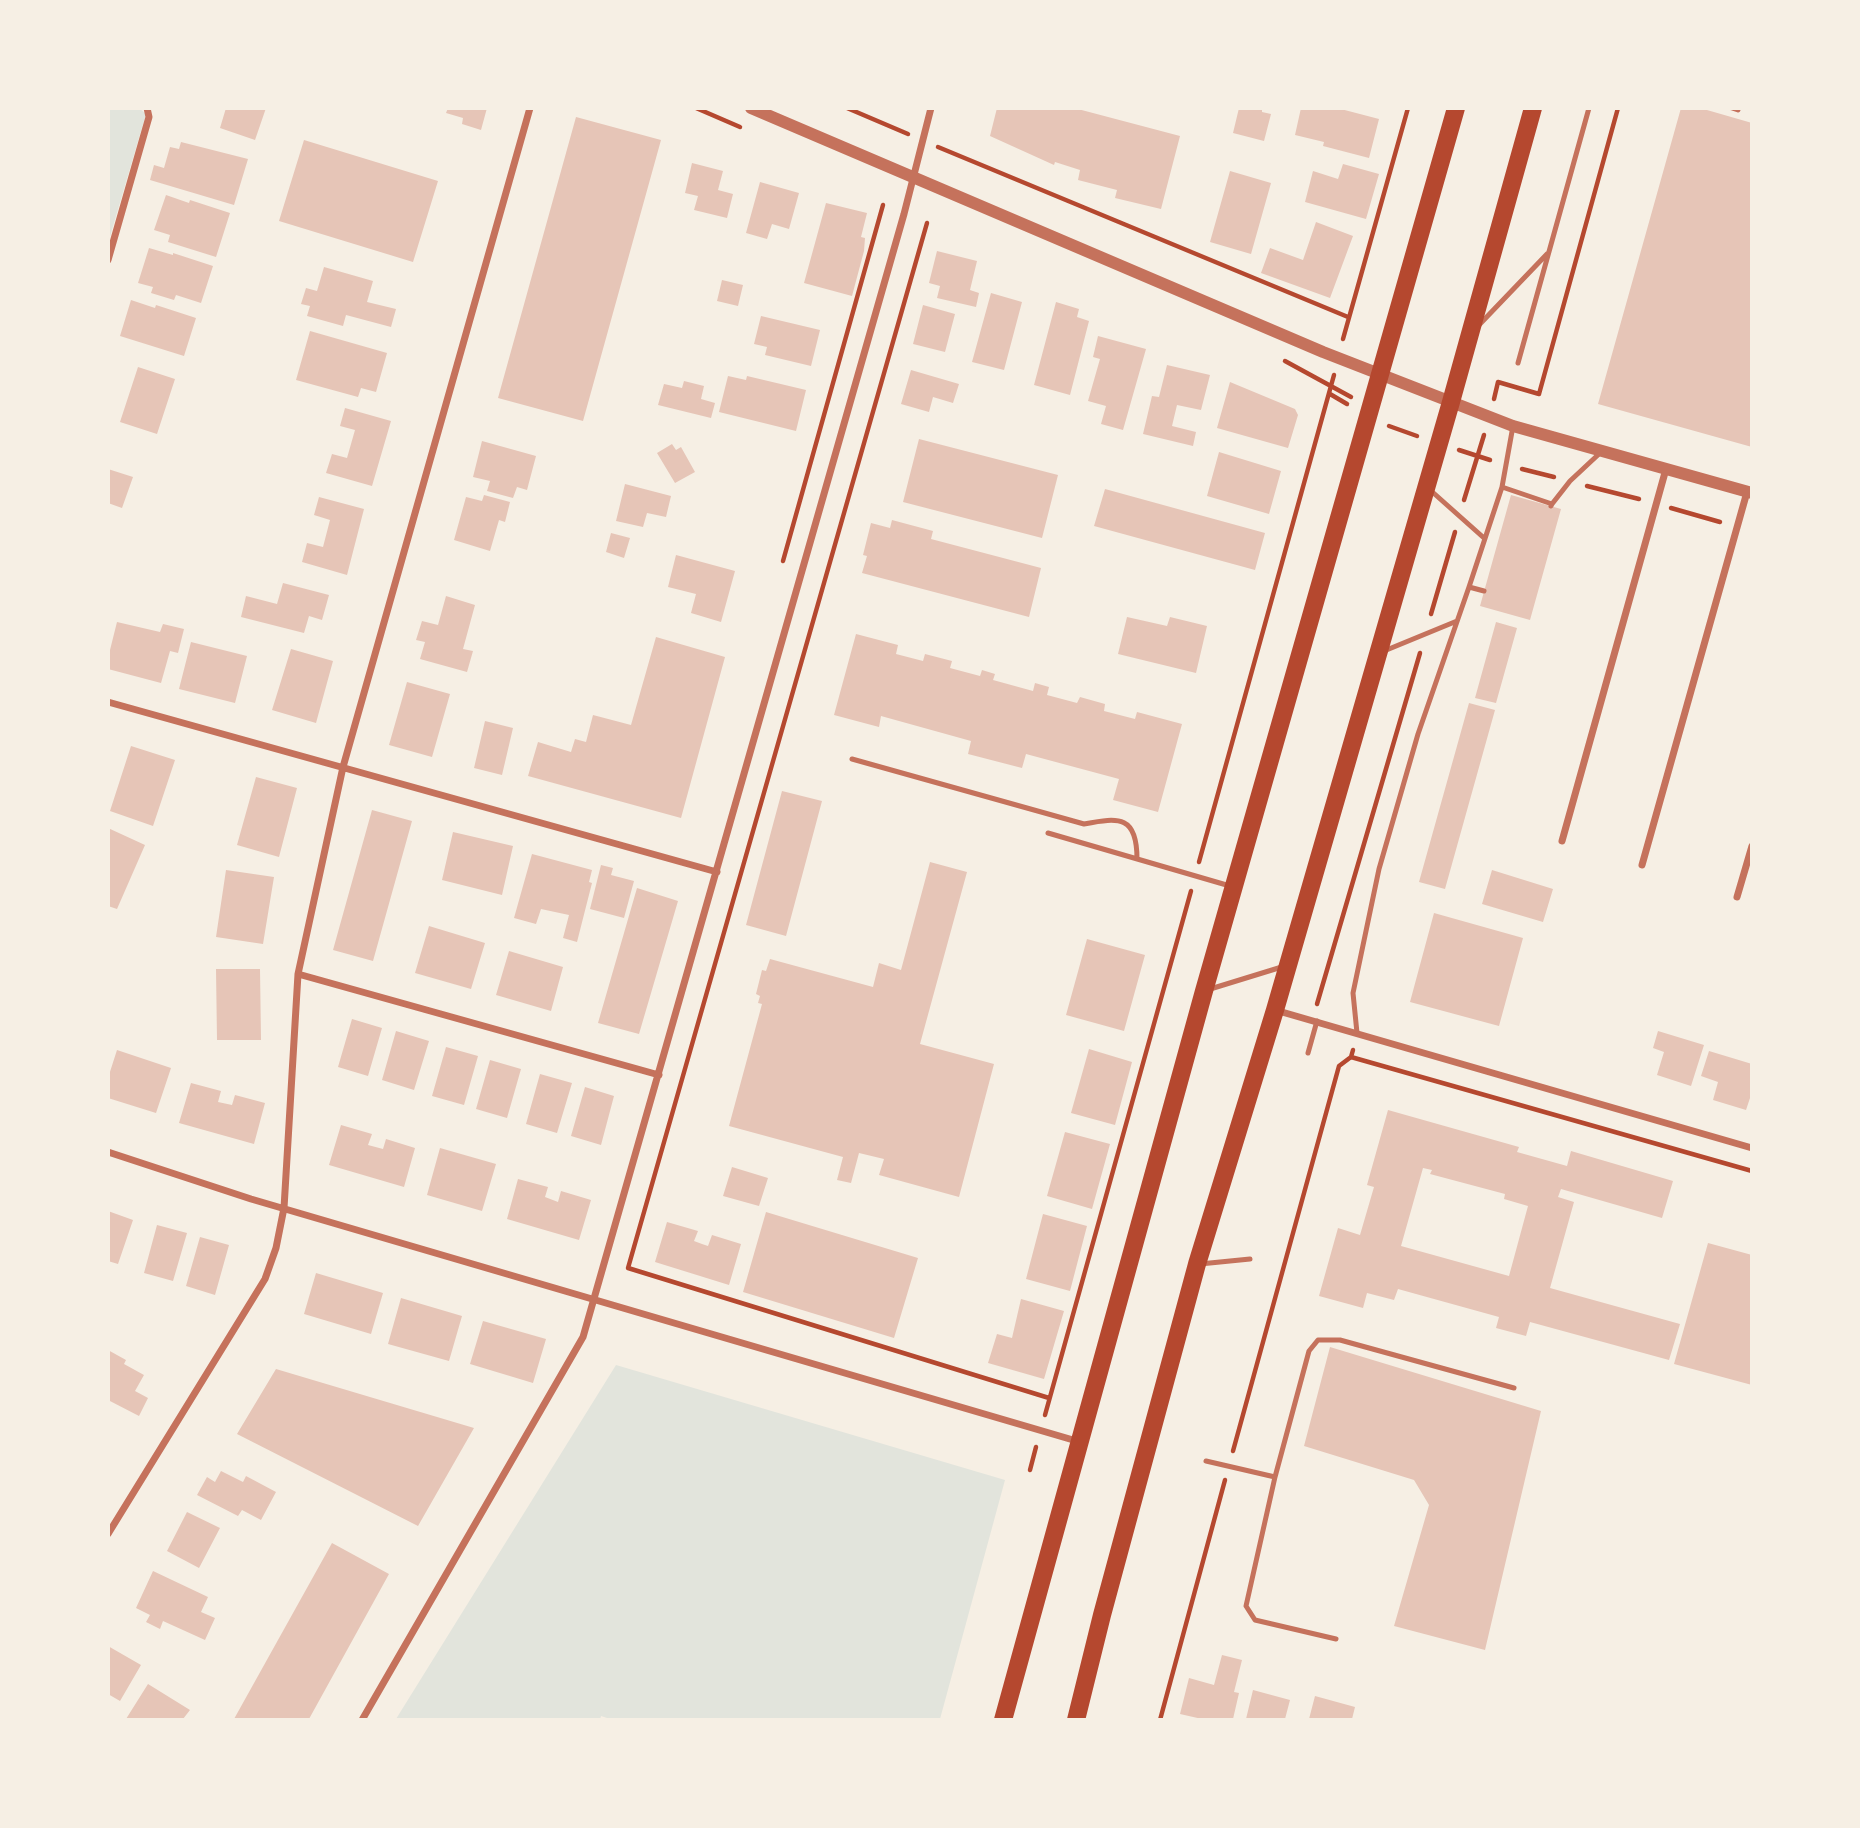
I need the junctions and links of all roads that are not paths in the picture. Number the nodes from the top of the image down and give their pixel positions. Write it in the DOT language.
graph roads {
  1 [pos="146,108"];
  2 [pos="530,108"];
  3 [pos="751,108"];
  4 [pos="931,108"];
  5 [pos="1456,108"];
  6 [pos="1532,108"];
  7 [pos="1589,108"];
  8 [pos="914,178"];
  9 [pos="1550,252"];
  10 [pos="108,260"];
  11 [pos="1469,335"];
  12 [pos="1518,363"];
  13 [pos="1381,374"];
  14 [pos="1451,401"];
  15 [pos="1513,426"];
  16 [pos="1602,450"];
  17 [pos="1666,468"];
  18 [pos="1425,486"];
  19 [pos="1502,487"];
  20 [pos="1749,493"];
  21 [pos="1484,538"];
  22 [pos="1469,587"];
  23 [pos="1484,591"];
  24 [pos="1457,621"];
  25 [pos="1378,654"];
  26 [pos="108,702"];
  27 [pos="852,759"];
  28 [pos="343,767"];
  29 [pos="1048,833"];
  30 [pos="1562,841"];
  31 [pos="1752,846"];
  32 [pos="1137,859"];
  33 [pos="1642,865"];
  34 [pos="717,872"];
  35 [pos="1234,887"];
  36 [pos="1737,897"];
  37 [pos="1287,965"];
  38 [pos="298,974"];
  39 [pos="1204,991"];
  40 [pos="1275,1010"];
  41 [pos="1317,1021"];
  42 [pos="1357,1033"];
  43 [pos="1308,1053"];
  44 [pos="659,1075"];
  45 [pos="1752,1148"];
  46 [pos="108,1152"];
  47 [pos="284,1208"];
  48 [pos="1250,1259"];
  49 [pos="1197,1264"];
  50 [pos="595,1299"];
  51 [pos="1514,1388"];
  52 [pos="1081,1442"];
  53 [pos="1206,1461"];
  54 [pos="1275,1477"];
  55 [pos="108,1534"];
  56 [pos="1336,1639"];
  57 [pos="362,1720"];
  58 [pos="1003,1720"];
  59 [pos="1076,1720"];
  1 -- 10 [label="street"];
  2 -- 28 [label="street"];
  3 -- 8 [label="street"];
  4 -- 8 [label="street"];
  5 -- 13 [label="main road"];
  6 -- 11 [label="main road"];
  7 -- 9 [label="lane"];
  8 -- 13 [label="street"];
  8 -- 34 [label="street"];
  9 -- 11 [label="lane"];
  9 -- 12 [label="lane"];
  11 -- 14 [label="main road"];
  13 -- 14 [label="street"];
  13 -- 35 [label="main road"];
  14 -- 15 [label="street"];
  14 -- 18 [label="main road"];
  15 -- 16 [label="street"];
  15 -- 19 [label="lane"];
  16 -- 17 [label="street"];
  16 -- 19 [label="lane"];
  17 -- 20 [label="street"];
  17 -- 30 [label="street"];
  18 -- 21 [label="lane"];
  18 -- 25 [label="main road"];
  19 -- 21 [label="lane"];
  20 -- 33 [label="street"];
  21 -- 22 [label="lane"];
  22 -- 23 [label="lane"];
  22 -- 24 [label="lane"];
  24 -- 25 [label="lane"];
  24 -- 42 [label="lane"];
  25 -- 37 [label="main road"];
  26 -- 28 [label="street"];
  27 -- 32 [label="lane"];
  28 -- 34 [label="street"];
  28 -- 38 [label="street"];
  29 -- 32 [label="lane"];
  31 -- 36 [label="street"];
  32 -- 35 [label="lane"];
  34 -- 44 [label="street"];
  35 -- 39 [label="main road"];
  37 -- 39 [label="lane"];
  37 -- 40 [label="main road"];
  38 -- 44 [label="street"];
  38 -- 47 [label="street"];
  39 -- 52 [label="main road"];
  40 -- 41 [label="street"];
  40 -- 49 [label="main road"];
  41 -- 42 [label="street"];
  41 -- 43 [label="lane"];
  42 -- 45 [label="street"];
  44 -- 50 [label="street"];
  46 -- 47 [label="street"];
  47 -- 50 [label="street"];
  47 -- 55 [label="street"];
  48 -- 49 [label="lane"];
  49 -- 59 [label="main road"];
  50 -- 52 [label="street"];
  50 -- 57 [label="street"];
  51 -- 54 [label="lane"];
  52 -- 58 [label="main road"];
  53 -- 54 [label="lane"];
  54 -- 56 [label="lane"];
}
